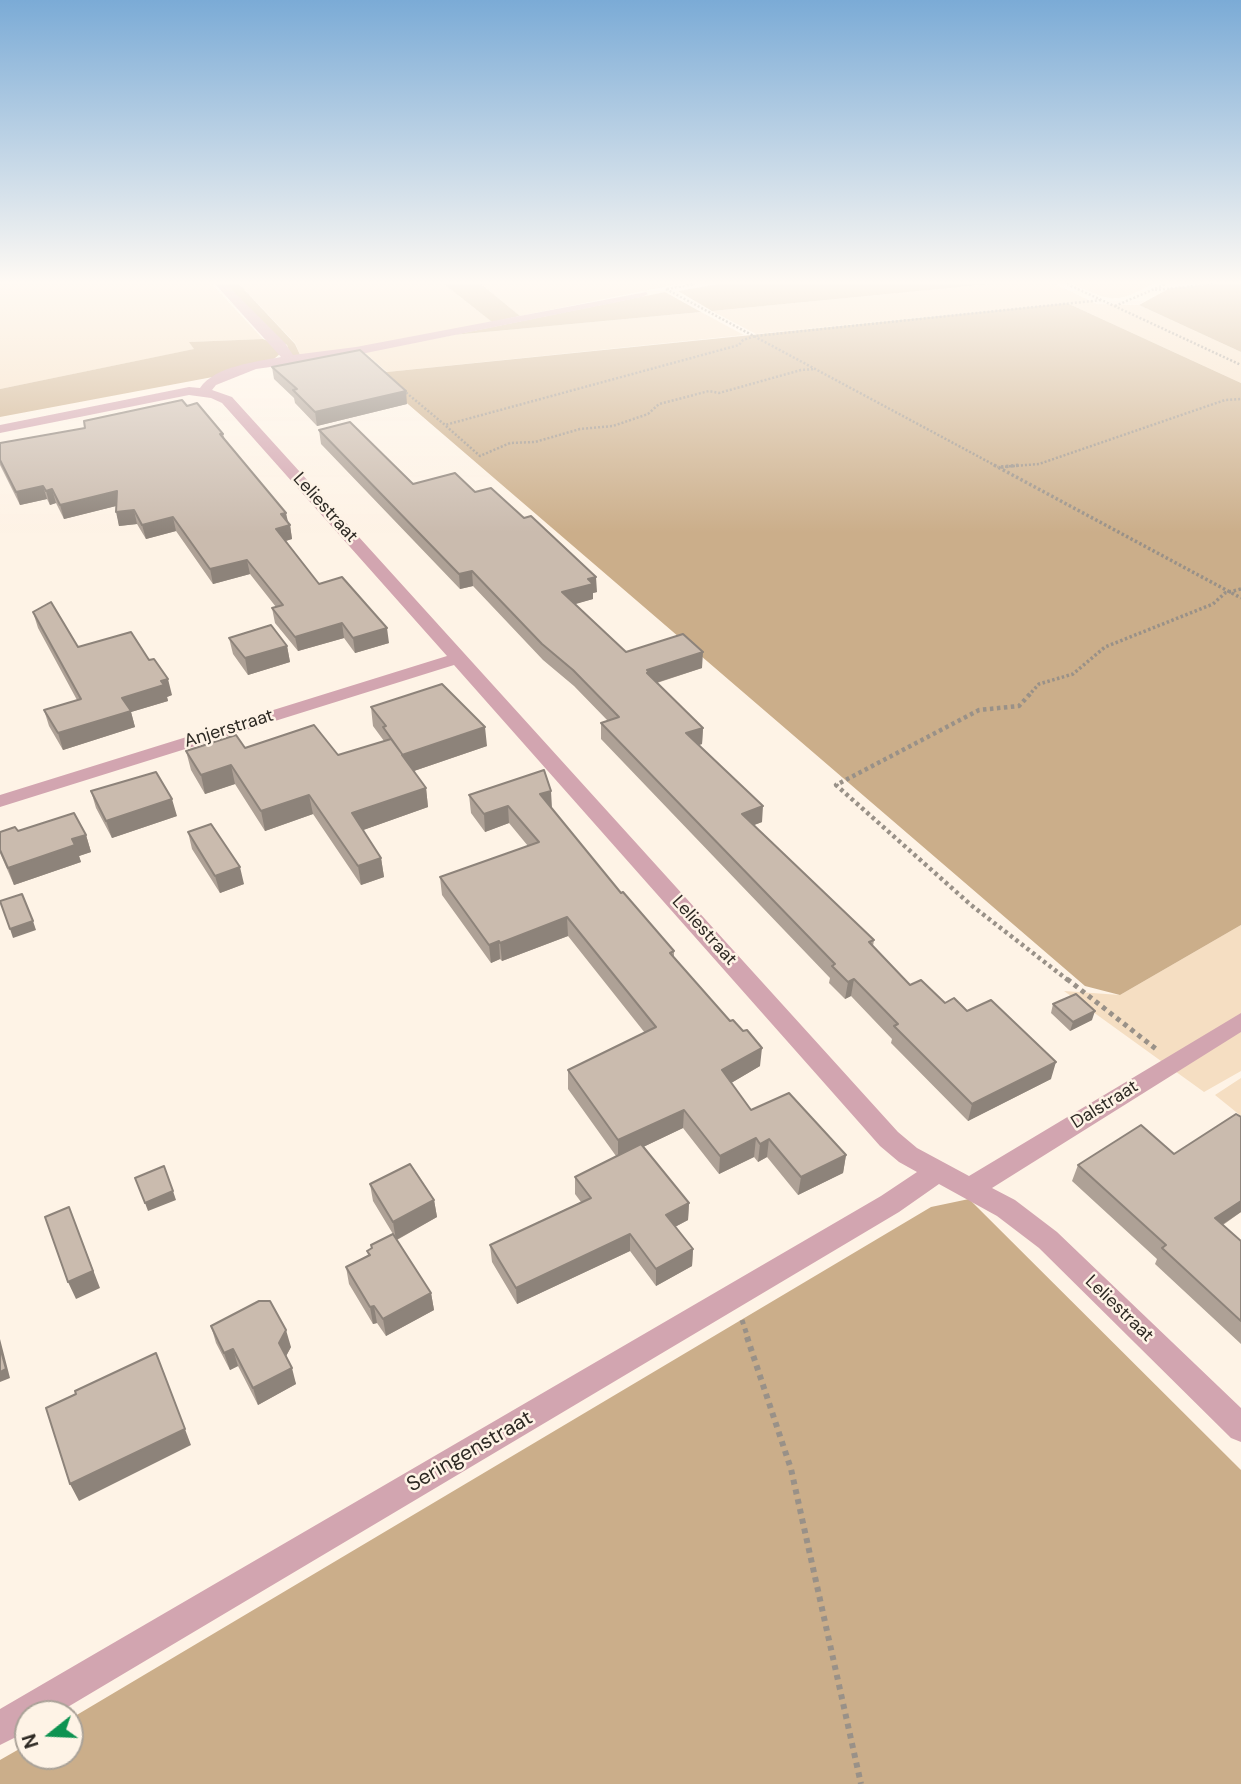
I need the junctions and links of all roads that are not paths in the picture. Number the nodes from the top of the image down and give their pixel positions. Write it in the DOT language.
graph roads {
  1 [pos="255,367"];
  2 [pos="204,392"];
  3 [pos="0,429"];
  4 [pos="459,658"];
  5 [pos="0,801"];
  6 [pos="1241,1021"];
  7 [pos="937,1172"];
  8 [pos="969,1189"];
  9 [pos="1241,1428"];
  10 [pos="0,1728"];
  1 -- 2 [label="street"];
  2 -- 3 [label="street"];
  2 -- 4 [label="street, Leliestraat"];
  4 -- 5 [label="street, Anjerstraat"];
  4 -- 7 [label="street, Leliestraat"];
  6 -- 8 [label="street, Dalstraat"];
  7 -- 8 [label="street, Leliestraat"];
  7 -- 10 [label="street, Seringenstraat"];
  8 -- 9 [label="street, Leliestraat"];
}
